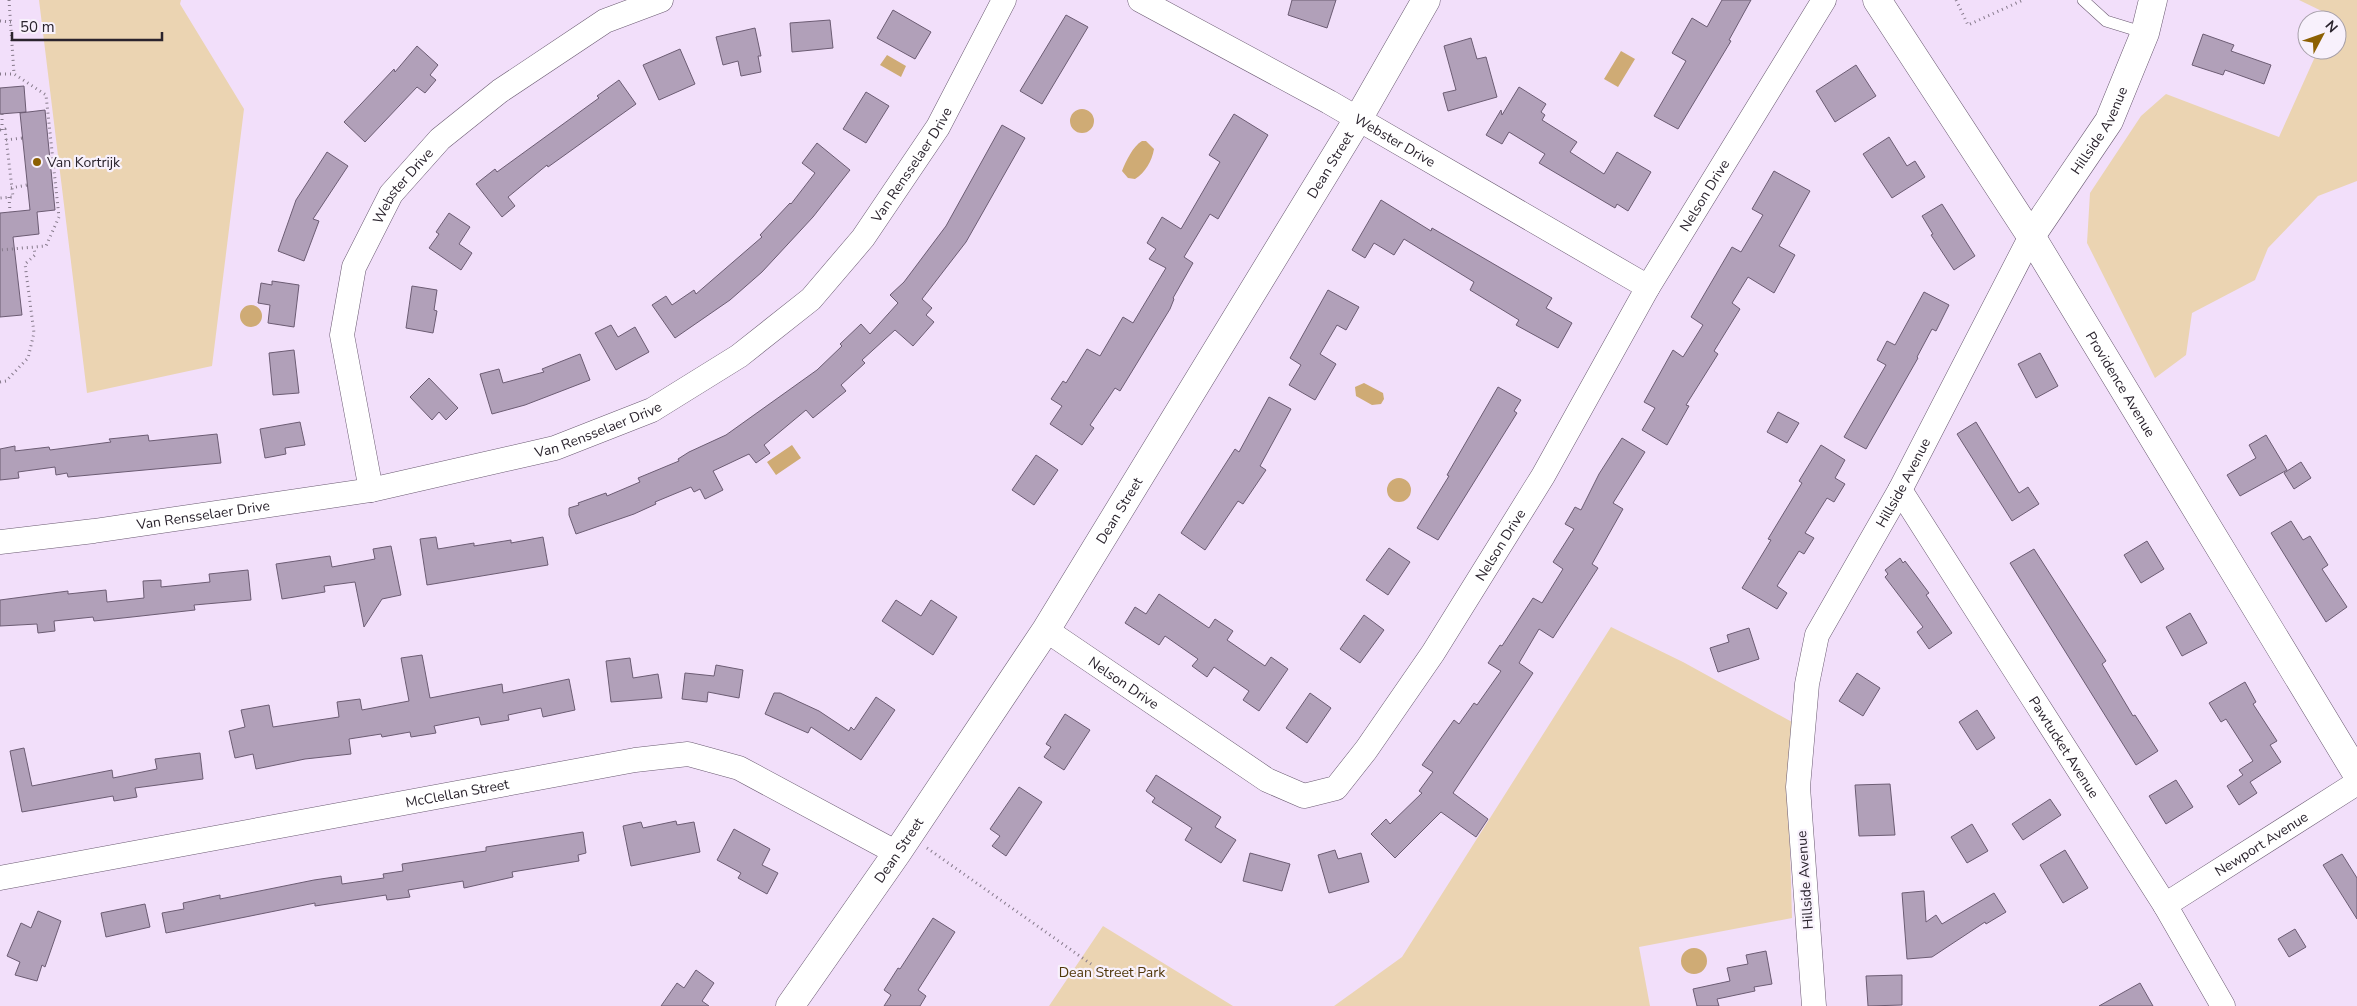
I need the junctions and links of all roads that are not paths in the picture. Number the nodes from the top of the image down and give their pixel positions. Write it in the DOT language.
graph roads {
  1 [pos="661,0"];
  2 [pos="1004,0"];
  3 [pos="1140,0"];
  4 [pos="1426,0"];
  5 [pos="1824,0"];
  6 [pos="1877,0"];
  7 [pos="2083,0"];
  8 [pos="2153,0"];
  9 [pos="2145,33"];
  10 [pos="1358,118"];
  11 [pos="2031,236"];
  12 [pos="1648,287"];
  13 [pos="371,490"];
  14 [pos="1900,490"];
  15 [pos="0,542"];
  16 [pos="1046,630"];
  17 [pos="2357,774"];
  18 [pos="2357,783"];
  19 [pos="902,844"];
  20 [pos="0,878"];
  21 [pos="2165,905"];
  22 [pos="790,1006"];
  23 [pos="1814,1006"];
  24 [pos="2224,1006"];
  1 -- 13 [label="street, Webster Drive"];
  2 -- 13 [label="street, Van Rensselaer Drive"];
  3 -- 10 [label="street, Webster Drive"];
  4 -- 10 [label="street, Dean Street"];
  5 -- 12 [label="street, Nelson Drive"];
  6 -- 11 [label="street, Providence Avenue"];
  7 -- 9 [label="lane"];
  8 -- 9 [label="street, Hillside Avenue"];
  9 -- 11 [label="street, Hillside Avenue"];
  10 -- 12 [label="street, Webster Drive"];
  10 -- 16 [label="street, Dean Street"];
  11 -- 14 [label="street, Hillside Avenue"];
  11 -- 17 [label="street, Providence Avenue"];
  12 -- 16 [label="street, Nelson Drive"];
  13 -- 15 [label="street, Van Rensselaer Drive"];
  14 -- 21 [label="street, Pawtucket Avenue"];
  14 -- 23 [label="street, Hillside Avenue"];
  16 -- 19 [label="street, Dean Street"];
  18 -- 21 [label="street, Newport Avenue"];
  19 -- 20 [label="street, McClellan Street"];
  19 -- 22 [label="street, Dean Street"];
  21 -- 24 [label="street, Pawtucket Avenue"];
}
